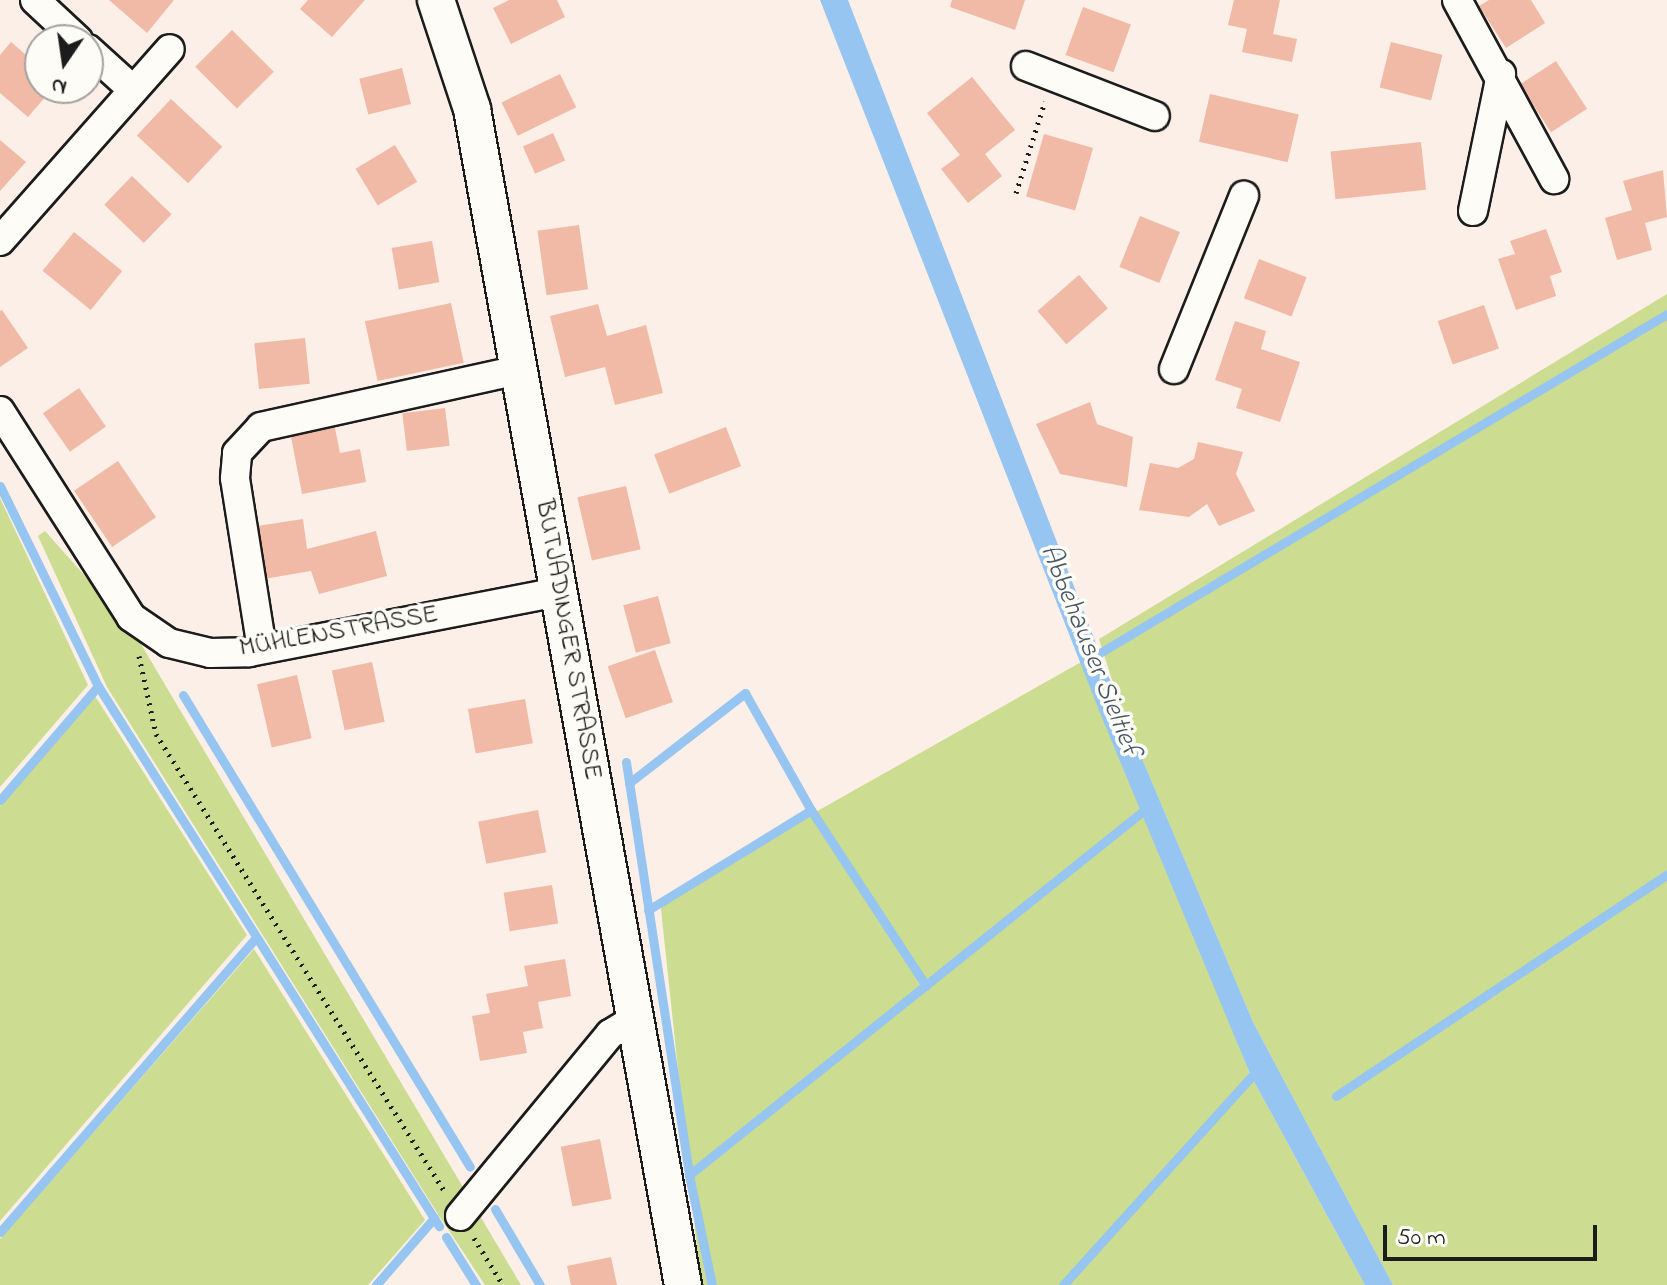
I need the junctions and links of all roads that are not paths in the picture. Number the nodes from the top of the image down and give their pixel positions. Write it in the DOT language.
graph roads {
  1 [pos="35,0"];
  2 [pos="436,0"];
  3 [pos="1457,0"];
  4 [pos="61,24"];
  5 [pos="170,49"];
  6 [pos="104,64"];
  7 [pos="1026,66"];
  8 [pos="1501,74"];
  9 [pos="132,89"];
  10 [pos="1155,116"];
  11 [pos="1554,179"];
  12 [pos="1244,196"];
  13 [pos="1473,211"];
  14 [pos="0,241"];
  15 [pos="1174,369"];
  16 [pos="518,370"];
  17 [pos="0,411"];
  18 [pos="558,592"];
  19 [pos="262,649"];
  20 [pos="637,1018"];
  21 [pos="460,1216"];
  22 [pos="683,1285"];
  1 -- 4 [label="street"];
  2 -- 16 [label="main road, BUTJADINGER STRASSE"];
  3 -- 8 [label="street"];
  5 -- 9 [label="street"];
  6 -- 9 [label="street"];
  7 -- 10 [label="street"];
  8 -- 11 [label="street"];
  8 -- 13 [label="street"];
  9 -- 14 [label="street"];
  12 -- 15 [label="street"];
  16 -- 18 [label="main road, BUTJADINGER STRASSE"];
  16 -- 19 [label="street"];
  17 -- 19 [label="street, MÜHLENSTRASSE"];
  18 -- 19 [label="street, MÜHLENSTRASSE"];
  18 -- 20 [label="main road, BUTJADINGER STRASSE"];
  20 -- 21 [label="street"];
  20 -- 22 [label="main road, BUTJADINGER STRASSE"];
}
